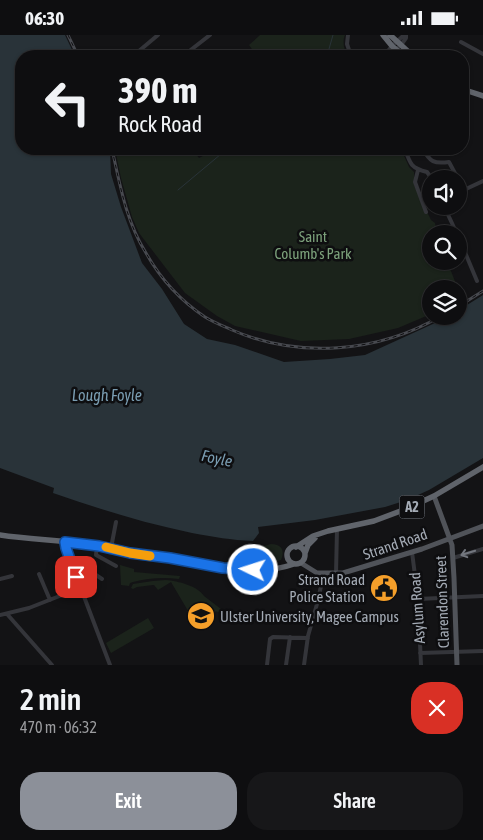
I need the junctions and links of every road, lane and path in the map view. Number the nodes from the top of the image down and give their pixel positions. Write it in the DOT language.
graph roads {
  1 [pos="158,35"];
  2 [pos="210,35"];
  3 [pos="348,35"];
  4 [pos="383,35"];
  5 [pos="389,35"];
  6 [pos="405,35"];
  7 [pos="461,42"];
  8 [pos="397,45"];
  9 [pos="140,50"];
  10 [pos="191,50"];
  11 [pos="349,50"];
  12 [pos="391,50"];
  13 [pos="393,50"];
  14 [pos="401,50"];
  15 [pos="404,50"];
  16 [pos="483,54"];
  17 [pos="469,91"];
  18 [pos="483,95"];
  19 [pos="407,155"];
  20 [pos="426,155"];
  21 [pos="418,170"];
  22 [pos="453,170"];
  23 [pos="422,171"];
  24 [pos="483,181"];
  25 [pos="467,189"];
  26 [pos="422,200"];
  27 [pos="467,258"];
  28 [pos="478,267"];
  29 [pos="472,270"];
  30 [pos="477,281"];
  31 [pos="483,467"];
  32 [pos="434,496"];
  33 [pos="116,522"];
  34 [pos="483,526"];
  35 [pos="337,529"];
  36 [pos="319,534"];
  37 [pos="0,536"];
  38 [pos="450,538"];
  39 [pos="65,542"];
  40 [pos="97,545"];
  41 [pos="296,547"];
  42 [pos="111,548"];
  43 [pos="483,549"];
  44 [pos="412,552"];
  45 [pos="288,557"];
  46 [pos="453,558"];
  47 [pos="301,559"];
  48 [pos="72,565"];
  49 [pos="116,566"];
  50 [pos="274,569"];
  51 [pos="324,573"];
  52 [pos="39,574"];
  53 [pos="336,574"];
  54 [pos="12,576"];
  55 [pos="0,579"];
  56 [pos="102,579"];
  57 [pos="80,588"];
  58 [pos="483,596"];
  59 [pos="455,597"];
  60 [pos="418,599"];
  61 [pos="50,600"];
  62 [pos="7,613"];
  63 [pos="0,615"];
  64 [pos="290,637"];
  65 [pos="308,638"];
  66 [pos="483,651"];
  67 [pos="457,652"];
  68 [pos="420,653"];
  69 [pos="52,665"];
  70 [pos="110,665"];
  71 [pos="267,665"];
  72 [pos="286,665"];
  73 [pos="304,665"];
  74 [pos="421,665"];
  75 [pos="457,665"];
  1 -- 9 [label="street"];
  2 -- 10 [label="street"];
  3 -- 11 [label="street"];
  4 -- 8 [label="highway"];
  5 -- 8 [label="highway"];
  6 -- 8 [label="street"];
  7 -- 16 [label="street"];
  8 -- 12 [label="street"];
  8 -- 13 [label="street"];
  8 -- 14 [label="highway"];
  8 -- 15 [label="highway"];
  17 -- 18 [label="highway"];
  19 -- 21 [label="street"];
  20 -- 22 [label="street"];
  21 -- 23 [label="street"];
  21 -- 26 [label="street"];
  24 -- 25 [label="street"];
  27 -- 29 [label="street"];
  28 -- 29 [label="street"];
  29 -- 30 [label="street"];
  31 -- 32 [label="highway, A2"];
  32 -- 35 [label="highway, A2"];
  32 -- 38 [label="main road, Clarendon Street"];
  33 -- 42 [label="street"];
  34 -- 38 [label="main road, Strand Road"];
  35 -- 36 [label="highway, A2"];
  35 -- 53 [label="street"];
  36 -- 41 [label="highway, A2"];
  36 -- 47 [label="highway"];
  37 -- 39 [label="highway"];
  38 -- 44 [label="main road, Strand Road"];
  38 -- 46 [label="main road, Clarendon Street"];
  39 -- 40 [label="highway"];
  39 -- 48 [label="street"];
  40 -- 42 [label="highway"];
  40 -- 49 [label="street"];
  41 -- 45 [label="highway, A2"];
  41 -- 47 [label="highway"];
  42 -- 50 [label="highway"];
  43 -- 46 [label="street, one-way"];
  44 -- 53 [label="main road, Strand Road"];
  44 -- 60 [label="street, Asylum Road"];
  45 -- 47 [label="highway"];
  45 -- 50 [label="highway, A2"];
  46 -- 59 [label="main road, Clarendon Street"];
  47 -- 50 [label="highway"];
  47 -- 51 [label="main road, Strand Road"];
  48 -- 56 [label="street"];
  48 -- 57 [label="street"];
  51 -- 53 [label="main road, Strand Road"];
  51 -- 65 [label="street"];
  52 -- 61 [label="street"];
  54 -- 55 [label="street"];
  57 -- 61 [label="street"];
  57 -- 70 [label="street"];
  58 -- 59 [label="street"];
  59 -- 60 [label="street"];
  59 -- 67 [label="main road, Clarendon Street"];
  60 -- 68 [label="street, Asylum Road"];
  61 -- 62 [label="street"];
  62 -- 63 [label="street"];
  62 -- 69 [label="street"];
  64 -- 65 [label="street"];
  64 -- 71 [label="street"];
  64 -- 72 [label="street"];
  65 -- 73 [label="street"];
  66 -- 67 [label="street"];
  67 -- 68 [label="street"];
  67 -- 75 [label="main road, Clarendon Street"];
  68 -- 74 [label="street, Asylum Road"];
}
